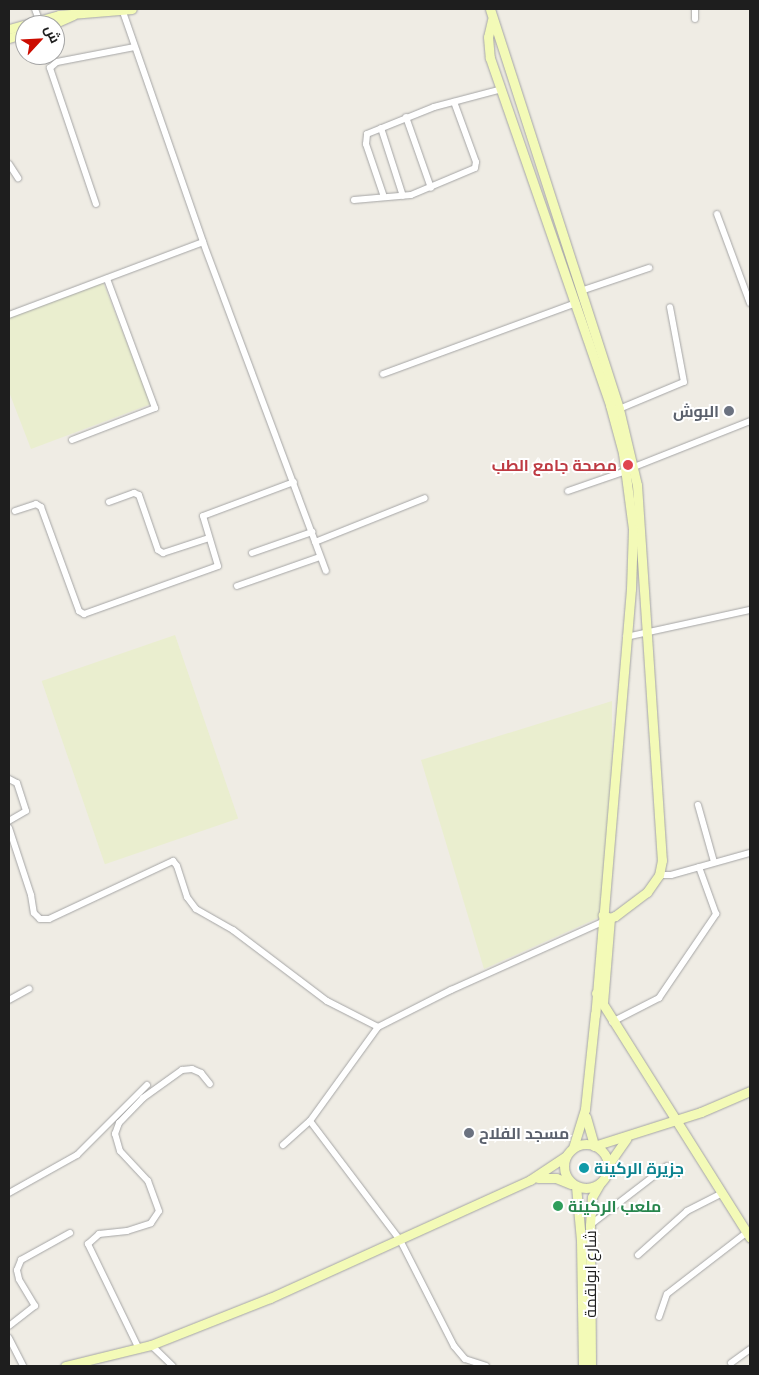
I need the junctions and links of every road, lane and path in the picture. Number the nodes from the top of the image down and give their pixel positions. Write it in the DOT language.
graph roads {
  1 [pos="103,9"];
  2 [pos="126,9"];
  3 [pos="490,9"];
  4 [pos="695,9"];
  5 [pos="71,16"];
  6 [pos="65,17"];
  7 [pos="65,19"];
  8 [pos="696,19"];
  9 [pos="492,20"];
  10 [pos="135,47"];
  11 [pos="502,89"];
  12 [pos="454,102"];
  13 [pos="406,117"];
  14 [pos="381,128"];
  15 [pos="9,164"];
  16 [pos="18,178"];
  17 [pos="431,188"];
  18 [pos="549,191"];
  19 [pos="539,195"];
  20 [pos="403,196"];
  21 [pos="384,197"];
  22 [pos="354,200"];
  23 [pos="96,204"];
  24 [pos="717,214"];
  25 [pos="204,242"];
  26 [pos="649,268"];
  27 [pos="107,278"];
  28 [pos="581,291"];
  29 [pos="576,302"];
  30 [pos="750,302"];
  31 [pos="670,306"];
  32 [pos="9,316"];
  33 [pos="383,374"];
  34 [pos="619,409"];
  35 [pos="750,421"];
  36 [pos="72,440"];
  37 [pos="630,469"];
  38 [pos="294,482"];
  39 [pos="568,492"];
  40 [pos="425,498"];
  41 [pos="109,502"];
  42 [pos="15,511"];
  43 [pos="312,532"];
  44 [pos="209,538"];
  45 [pos="315,542"];
  46 [pos="252,553"];
  47 [pos="320,557"];
  48 [pos="643,564"];
  49 [pos="633,566"];
  50 [pos="326,572"];
  51 [pos="238,586"];
  52 [pos="750,610"];
  53 [pos="648,633"];
  54 [pos="626,637"];
  55 [pos="9,779"];
  56 [pos="698,805"];
  57 [pos="9,821"];
  58 [pos="9,828"];
  59 [pos="750,853"];
  60 [pos="714,862"];
  61 [pos="699,867"];
  62 [pos="659,875"];
  63 [pos="605,919"];
  64 [pos="29,989"];
  65 [pos="596,993"];
  66 [pos="9,1000"];
  67 [pos="603,1002"];
  68 [pos="612,1022"];
  69 [pos="378,1027"];
  70 [pos="210,1084"];
  71 [pos="147,1085"];
  72 [pos="750,1091"];
  73 [pos="585,1109"];
  74 [pos="674,1118"];
  75 [pos="310,1121"];
  76 [pos="630,1136"];
  77 [pos="282,1145"];
  78 [pos="594,1146"];
  79 [pos="573,1148"];
  80 [pos="566,1156"];
  81 [pos="608,1165"];
  82 [pos="667,1166"];
  83 [pos="530,1180"];
  84 [pos="600,1183"];
  85 [pos="574,1185"];
  86 [pos="9,1193"];
  87 [pos="720,1194"];
  88 [pos="590,1225"];
  89 [pos="70,1233"];
  90 [pos="748,1236"];
  91 [pos="400,1240"];
  92 [pos="638,1256"];
  93 [pos="660,1316"];
  94 [pos="9,1326"];
  95 [pos="9,1338"];
  96 [pos="151,1346"];
  97 [pos="139,1349"];
  98 [pos="750,1349"];
  99 [pos="731,1363"];
  100 [pos="467,1364"];
  101 [pos="23,1366"];
  102 [pos="65,1366"];
  103 [pos="173,1366"];
  104 [pos="486,1366"];
  105 [pos="583,1366"];
  106 [pos="591,1366"];
  1 -- 5 [label="street"];
  2 -- 5 [label="street"];
  2 -- 10 [label="street"];
  3 -- 9 [label="street"];
  4 -- 8 [label="street"];
  5 -- 6 [label="street"];
  5 -- 7 [label="street"];
  9 -- 11 [label="street"];
  9 -- 18 [label="street"];
  10 -- 23 [label="street"];
  10 -- 25 [label="street"];
  11 -- 12 [label="street"];
  11 -- 19 [label="street"];
  12 -- 13 [label="street"];
  12 -- 17 [label="street"];
  13 -- 14 [label="street"];
  13 -- 17 [label="street"];
  14 -- 20 [label="street"];
  14 -- 21 [label="street"];
  15 -- 16 [label="street"];
  17 -- 20 [label="street"];
  18 -- 19 [label="street"];
  18 -- 28 [label="street"];
  19 -- 29 [label="street"];
  20 -- 21 [label="street"];
  21 -- 22 [label="street"];
  24 -- 30 [label="street"];
  25 -- 27 [label="street"];
  25 -- 38 [label="street"];
  26 -- 28 [label="street"];
  27 -- 32 [label="street"];
  27 -- 36 [label="street"];
  28 -- 34 [label="street"];
  29 -- 33 [label="street"];
  29 -- 37 [label="street"];
  31 -- 34 [label="street"];
  34 -- 37 [label="street"];
  35 -- 37 [label="street"];
  37 -- 39 [label="street"];
  37 -- 48 [label="street"];
  37 -- 49 [label="street"];
  38 -- 43 [label="street"];
  38 -- 44 [label="street"];
  40 -- 45 [label="street"];
  41 -- 44 [label="street"];
  42 -- 44 [label="street"];
  43 -- 45 [label="street"];
  43 -- 46 [label="street"];
  45 -- 47 [label="street"];
  47 -- 50 [label="street"];
  47 -- 51 [label="street"];
  48 -- 49 [label="street"];
  48 -- 53 [label="street"];
  49 -- 54 [label="street"];
  52 -- 53 [label="street"];
  53 -- 54 [label="street"];
  53 -- 62 [label="street"];
  54 -- 63 [label="street"];
  55 -- 57 [label="street"];
  56 -- 60 [label="street"];
  58 -- 69 [label="street"];
  59 -- 60 [label="street"];
  60 -- 61 [label="street"];
  61 -- 62 [label="street"];
  61 -- 68 [label="street"];
  62 -- 63 [label="street"];
  63 -- 65 [label="street"];
  63 -- 67 [label="street"];
  63 -- 69 [label="street"];
  64 -- 66 [label="street"];
  65 -- 67 [label="street"];
  65 -- 73 [label="street"];
  67 -- 68 [label="street"];
  68 -- 74 [label="street"];
  69 -- 75 [label="street"];
  70 -- 97 [label="street"];
  71 -- 86 [label="street"];
  72 -- 74 [label="street"];
  73 -- 78 [label="street"];
  73 -- 79 [label="street"];
  74 -- 76 [label="street"];
  74 -- 87 [label="street"];
  75 -- 77 [label="street"];
  75 -- 91 [label="street"];
  76 -- 78 [label="street"];
  76 -- 81 [label="street"];
  78 -- 79 [label="street"];
  78 -- 81 [label="street"];
  79 -- 80 [label="street"];
  80 -- 83 [label="street"];
  80 -- 85 [label="street"];
  81 -- 84 [label="street"];
  82 -- 88 [label="street"];
  83 -- 85 [label="street"];
  83 -- 91 [label="street"];
  84 -- 85 [label="street"];
  84 -- 88 [label="street, شارع ابولقمة"];
  85 -- 105 [label="street, شارع ابولقمة"];
  87 -- 90 [label="street"];
  87 -- 92 [label="street"];
  88 -- 106 [label="street, شارع ابولقمة"];
  89 -- 94 [label="street"];
  90 -- 93 [label="street"];
  91 -- 96 [label="street"];
  91 -- 100 [label="street"];
  95 -- 101 [label="street"];
  96 -- 97 [label="street"];
  96 -- 103 [label="street"];
  97 -- 102 [label="street"];
  98 -- 99 [label="street"];
  100 -- 104 [label="street"];
}
